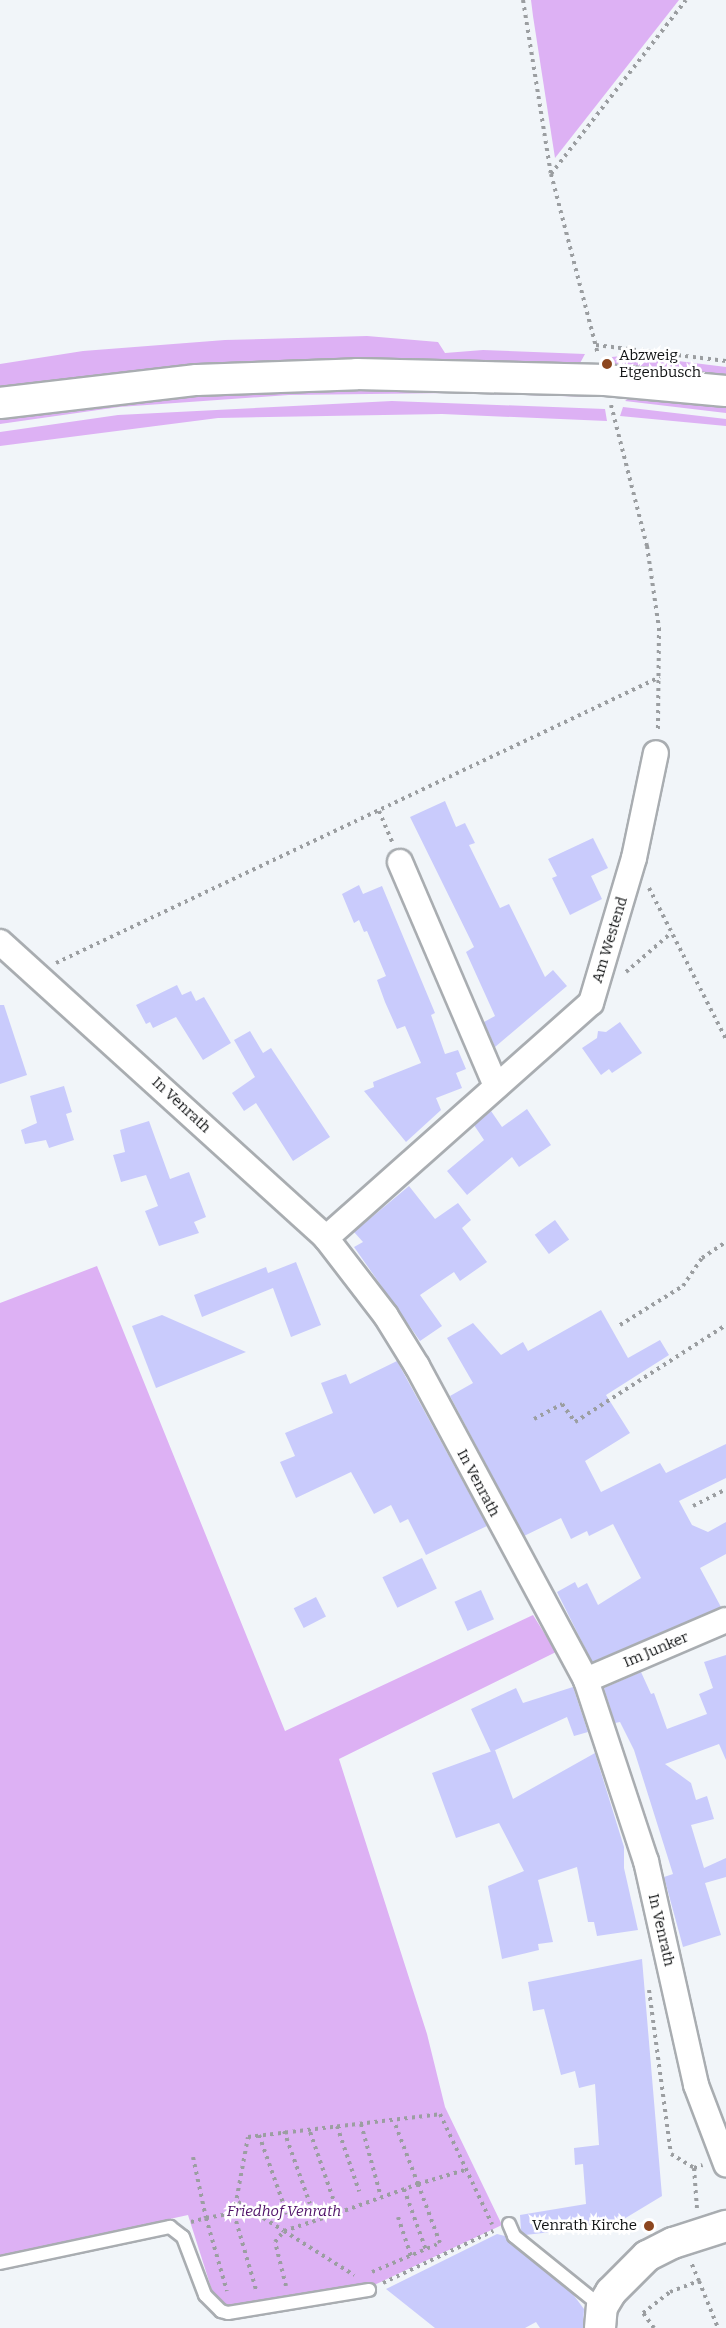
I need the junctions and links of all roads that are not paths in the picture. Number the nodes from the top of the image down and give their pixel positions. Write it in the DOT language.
graph roads {
  1 [pos="726,391"];
  2 [pos="0,403"];
  3 [pos="656,753"];
  4 [pos="400,862"];
  5 [pos="0,942"];
  6 [pos="496,1086"];
  7 [pos="326,1238"];
  8 [pos="726,1620"];
  9 [pos="586,1680"];
  10 [pos="725,2161"];
  11 [pos="509,2224"];
  12 [pos="693,2237"];
  13 [pos="0,2263"];
  14 [pos="369,2290"];
  15 [pos="601,2318"];
  1 -- 2 [label="street"];
  3 -- 6 [label="street, Am Westend"];
  4 -- 6 [label="street"];
  5 -- 7 [label="street, In Venrath"];
  6 -- 7 [label="street, Am Westend"];
  7 -- 9 [label="street, In Venrath"];
  8 -- 9 [label="street, Im Junker"];
  9 -- 10 [label="street, In Venrath"];
  11 -- 15 [label="lane"];
  12 -- 15 [label="street"];
  13 -- 14 [label="lane"];
}
